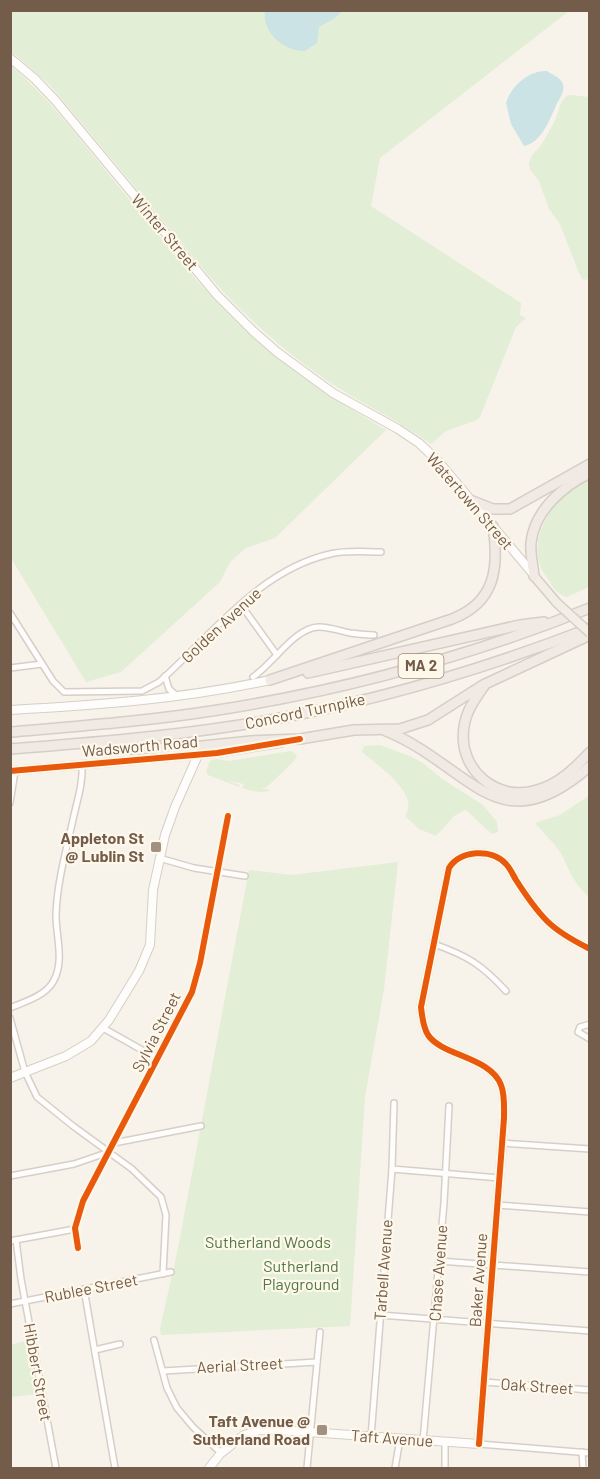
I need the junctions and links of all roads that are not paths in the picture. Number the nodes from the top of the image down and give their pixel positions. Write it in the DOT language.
graph roads {
  1 [pos="10,58"];
  2 [pos="333,393"];
  3 [pos="590,464"];
  4 [pos="590,473"];
  5 [pos="471,500"];
  6 [pos="493,526"];
  7 [pos="381,552"];
  8 [pos="534,576"];
  9 [pos="241,605"];
  10 [pos="589,608"];
  11 [pos="10,613"];
  12 [pos="560,620"];
  13 [pos="590,632"];
  14 [pos="374,635"];
  15 [pos="277,655"];
  16 [pos="42,664"];
  17 [pos="10,668"];
  18 [pos="165,676"];
  19 [pos="254,677"];
  20 [pos="270,680"];
  21 [pos="486,683"];
  22 [pos="155,685"];
  23 [pos="178,696"];
  24 [pos="157,699"];
  25 [pos="10,710"];
  26 [pos="384,730"];
  27 [pos="10,732"];
  28 [pos="300,739"];
  29 [pos="69,744"];
  30 [pos="272,745"];
  31 [pos="10,749"];
  32 [pos="590,752"];
  33 [pos="198,755"];
  34 [pos="82,765"];
  35 [pos="590,766"];
  36 [pos="13,771"];
  37 [pos="10,803"];
  38 [pos="228,816"];
  39 [pos="159,858"];
  40 [pos="218,872"];
  41 [pos="245,876"];
  42 [pos="434,945"];
  43 [pos="590,949"];
  44 [pos="506,991"];
  45 [pos="10,1008"];
  46 [pos="10,1018"];
  47 [pos="590,1024"];
  48 [pos="103,1029"];
  49 [pos="590,1039"];
  50 [pos="158,1059"];
  51 [pos="25,1072"];
  52 [pos="10,1078"];
  53 [pos="394,1103"];
  54 [pos="449,1106"];
  55 [pos="201,1126"];
  56 [pos="114,1143"];
  57 [pos="502,1143"];
  58 [pos="590,1149"];
  59 [pos="109,1152"];
  60 [pos="392,1169"];
  61 [pos="445,1173"];
  62 [pos="10,1176"];
  63 [pos="500,1178"];
  64 [pos="497,1205"];
  65 [pos="590,1212"];
  66 [pos="75,1229"];
  67 [pos="13,1240"];
  68 [pos="78,1248"];
  69 [pos="439,1261"];
  70 [pos="493,1263"];
  71 [pos="171,1272"];
  72 [pos="590,1272"];
  73 [pos="163,1274"];
  74 [pos="84,1289"];
  75 [pos="25,1301"];
  76 [pos="10,1304"];
  77 [pos="380,1315"];
  78 [pos="434,1320"];
  79 [pos="488,1324"];
  80 [pos="590,1331"];
  81 [pos="320,1332"];
  82 [pos="154,1340"];
  83 [pos="120,1344"];
  84 [pos="95,1350"];
  85 [pos="317,1362"];
  86 [pos="164,1371"];
  87 [pos="483,1382"];
  88 [pos="590,1390"];
  89 [pos="311,1432"];
  90 [pos="371,1437"];
  91 [pos="400,1439"];
  92 [pos="423,1441"];
  93 [pos="445,1442"];
  94 [pos="478,1444"];
  95 [pos="582,1452"];
  96 [pos="221,1453"];
  97 [pos="590,1453"];
  98 [pos="56,1468"];
  99 [pos="116,1468"];
  100 [pos="209,1468"];
  101 [pos="307,1468"];
  102 [pos="395,1468"];
  103 [pos="445,1468"];
  104 [pos="583,1468"];
  1 -- 2 [label="street, Winter Street"];
  2 -- 5 [label="street, Watertown Street"];
  3 -- 5 [label="highway"];
  4 -- 8 [label="highway"];
  5 -- 6 [label="street, Watertown Street"];
  6 -- 8 [label="street, Watertown Street"];
  6 -- 20 [label="highway"];
  7 -- 9 [label="street, Golden Avenue"];
  8 -- 13 [label="main road, Watertown Street, bridge"];
  9 -- 15 [label="street"];
  9 -- 18 [label="street, Golden Avenue"];
  10 -- 12 [label="highway, MA 2"];
  11 -- 16 [label="street"];
  12 -- 20 [label="highway"];
  12 -- 27 [label="highway, Concord Turnpike / MA 2"];
  13 -- 21 [label="highway"];
  13 -- 29 [label="highway, Concord Turnpike / MA 2"];
  14 -- 15 [label="street"];
  15 -- 19 [label="street"];
  16 -- 17 [label="street"];
  16 -- 22 [label="street"];
  18 -- 22 [label="street, Golden Avenue"];
  18 -- 23 [label="street, Golden Avenue"];
  20 -- 23 [label="street"];
  21 -- 26 [label="highway"];
  21 -- 32 [label="highway"];
  22 -- 24 [label="street"];
  23 -- 24 [label="street"];
  24 -- 25 [label="street"];
  26 -- 28 [label="highway"];
  26 -- 35 [label="highway"];
  28 -- 29 [label="highway"];
  28 -- 30 [label="street, Concord Turnpike"];
  29 -- 31 [label="highway, Concord Turnpike / MA 2"];
  30 -- 33 [label="street, Wadsworth Road"];
  33 -- 34 [label="street, Wadsworth Road"];
  33 -- 39 [label="street"];
  34 -- 36 [label="street, Wadsworth Road"];
  34 -- 45 [label="street"];
  36 -- 37 [label="street"];
  38 -- 40 [label="street, Sylvia Street"];
  39 -- 40 [label="street"];
  39 -- 48 [label="street"];
  40 -- 41 [label="street"];
  40 -- 50 [label="street, Sylvia Street"];
  42 -- 43 [label="street, Baker Avenue"];
  42 -- 44 [label="street"];
  42 -- 57 [label="street, Baker Avenue"];
  46 -- 51 [label="street"];
  47 -- 49 [label="street"];
  48 -- 50 [label="street"];
  48 -- 51 [label="street"];
  50 -- 56 [label="street, Sylvia Street"];
  51 -- 52 [label="street"];
  51 -- 59 [label="street"];
  53 -- 60 [label="street, Tarbell Avenue"];
  54 -- 61 [label="street, Chase Avenue"];
  55 -- 56 [label="street"];
  56 -- 59 [label="street, Sylvia Street"];
  57 -- 58 [label="street"];
  57 -- 63 [label="street, Baker Avenue"];
  59 -- 62 [label="street"];
  59 -- 66 [label="street, Sylvia Street"];
  59 -- 73 [label="street"];
  60 -- 61 [label="street"];
  60 -- 77 [label="street, Tarbell Avenue"];
  61 -- 63 [label="street"];
  61 -- 69 [label="street, Chase Avenue"];
  63 -- 64 [label="street, Baker Avenue"];
  64 -- 65 [label="street"];
  64 -- 70 [label="street, Baker Avenue"];
  66 -- 67 [label="street"];
  66 -- 68 [label="street, Sylvia Street"];
  67 -- 75 [label="street, Hibbert Street"];
  69 -- 70 [label="street"];
  69 -- 78 [label="street, Chase Avenue"];
  70 -- 72 [label="street"];
  70 -- 79 [label="street, Baker Avenue"];
  71 -- 73 [label="street, Rublee Street"];
  73 -- 74 [label="street, Rublee Street"];
  74 -- 75 [label="street, Rublee Street"];
  74 -- 84 [label="street"];
  75 -- 76 [label="street, Rublee Street"];
  75 -- 98 [label="street, Hibbert Street"];
  77 -- 78 [label="street"];
  77 -- 90 [label="street, Tarbell Avenue"];
  78 -- 79 [label="street"];
  78 -- 92 [label="street, Chase Avenue"];
  79 -- 80 [label="street"];
  79 -- 87 [label="street, Baker Avenue"];
  81 -- 85 [label="street"];
  82 -- 86 [label="street"];
  83 -- 84 [label="street"];
  84 -- 99 [label="street"];
  85 -- 86 [label="street, Aerial Street"];
  85 -- 89 [label="street"];
  86 -- 96 [label="street"];
  87 -- 88 [label="street, Oak Street"];
  87 -- 94 [label="street, Baker Avenue"];
  89 -- 90 [label="street, Taft Avenue"];
  89 -- 96 [label="street, Taft Avenue"];
  89 -- 101 [label="street"];
  90 -- 91 [label="street, Taft Avenue"];
  91 -- 92 [label="street, Taft Avenue"];
  91 -- 102 [label="street"];
  92 -- 93 [label="street, Taft Avenue"];
  93 -- 94 [label="street, Taft Avenue"];
  93 -- 103 [label="street"];
  94 -- 95 [label="street, Taft Avenue"];
  95 -- 97 [label="street, Taft Avenue"];
  95 -- 104 [label="street"];
  96 -- 100 [label="street, Taft Avenue"];
}
